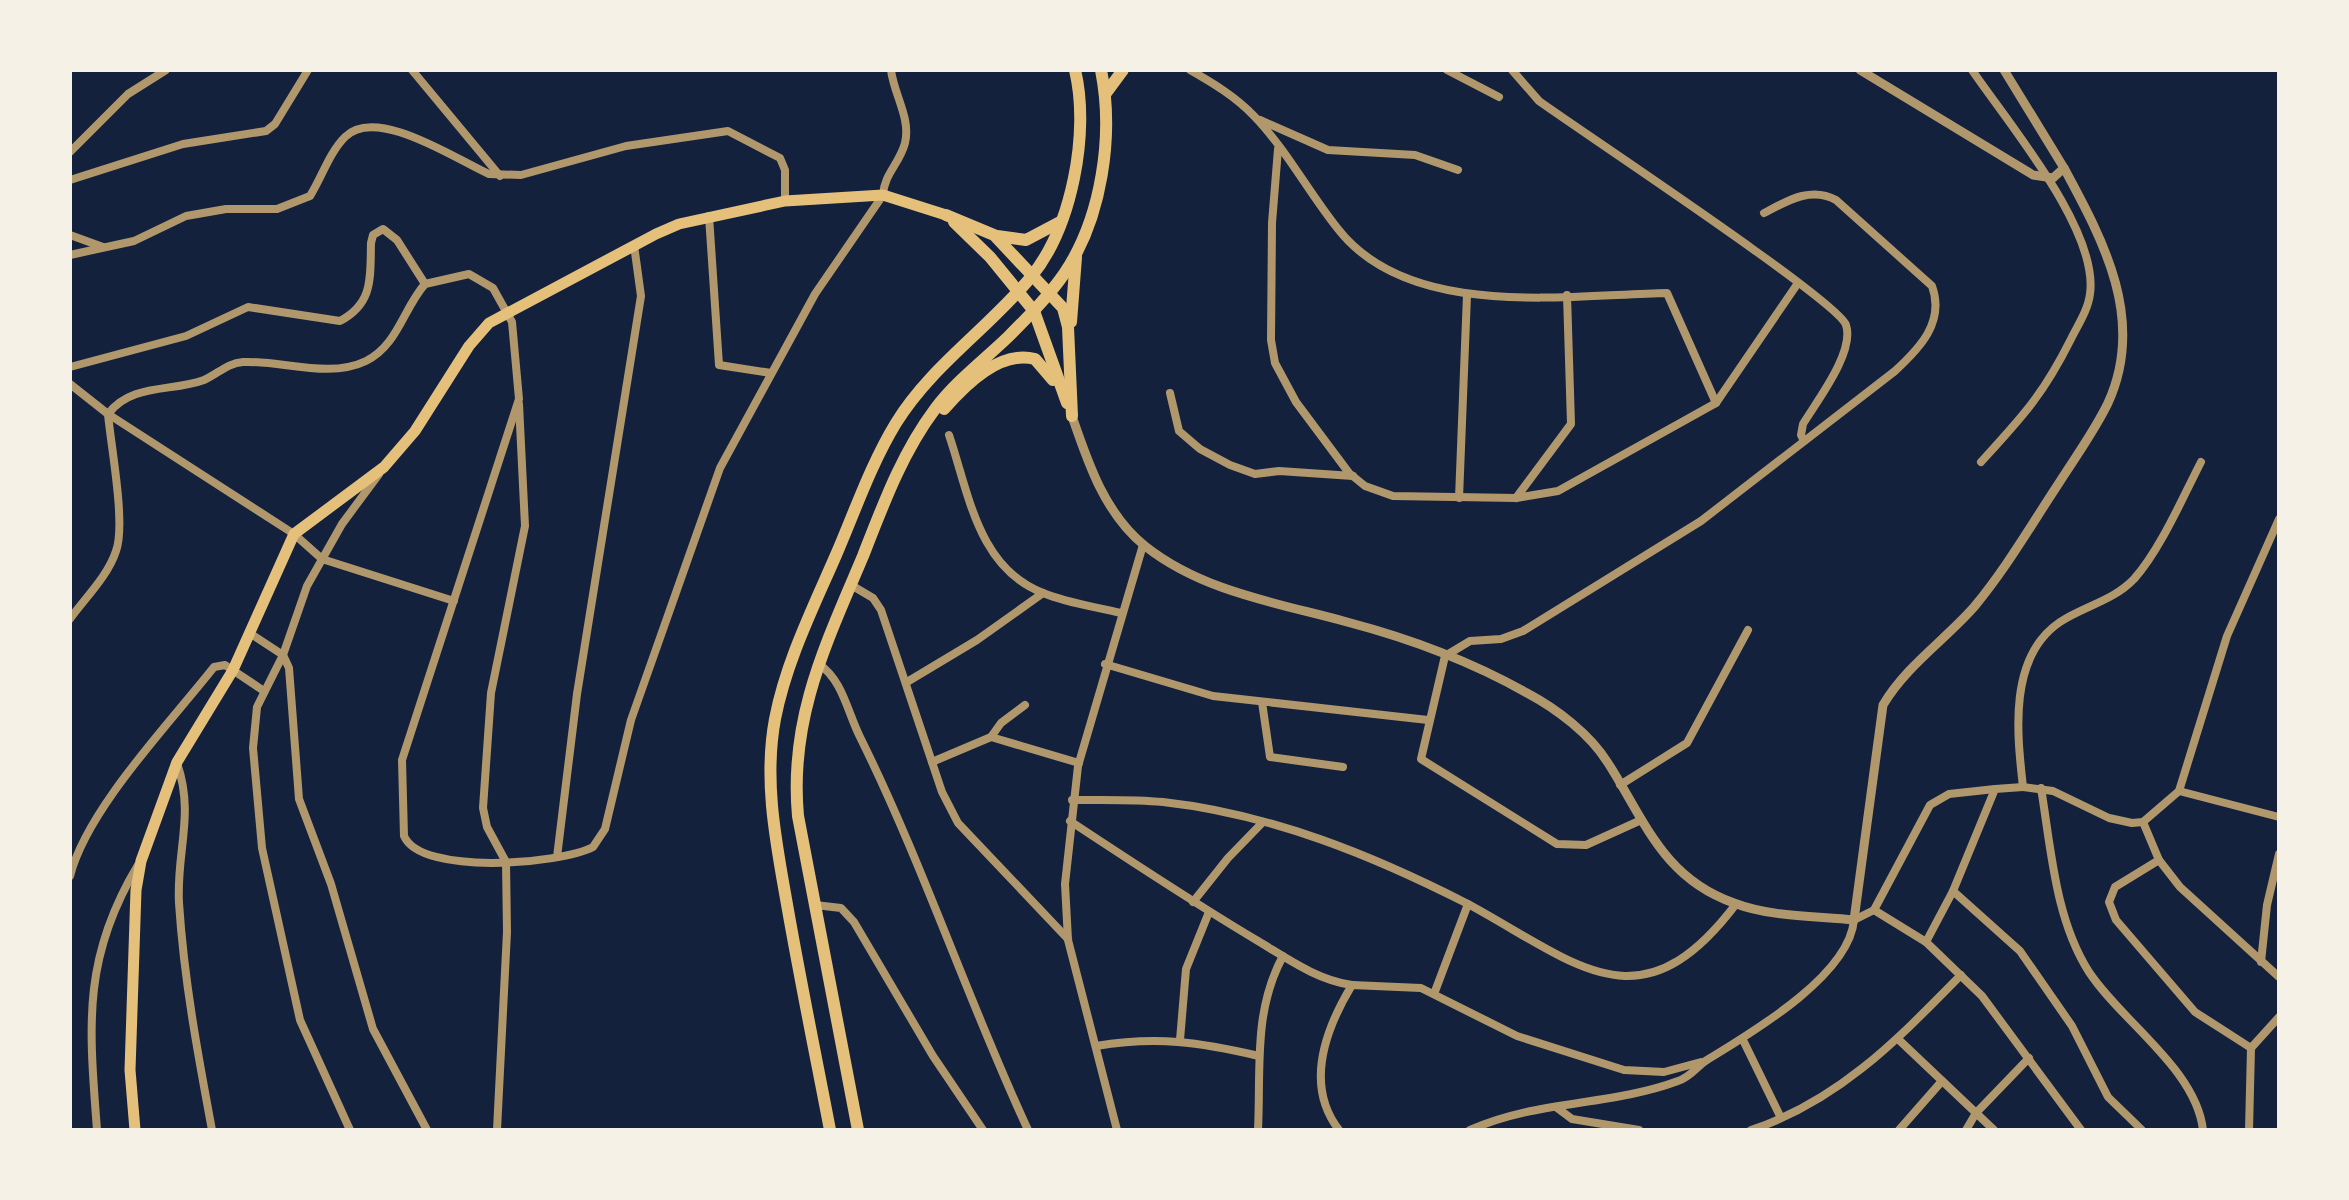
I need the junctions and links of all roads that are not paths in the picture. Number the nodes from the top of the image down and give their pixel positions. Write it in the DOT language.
graph roads {
  1 [pos="166,70"];
  2 [pos="308,70"];
  3 [pos="412,70"];
  4 [pos="891,70"];
  5 [pos="1075,70"];
  6 [pos="1101,70"];
  7 [pos="1123,70"];
  8 [pos="1190,70"];
  9 [pos="1447,70"];
  10 [pos="1512,70"];
  11 [pos="1972,70"];
  12 [pos="2004,70"];
  13 [pos="1862,71"];
  14 [pos="1106,93"];
  15 [pos="1499,97"];
  16 [pos="1256,117"];
  17 [pos="1278,149"];
  18 [pos="70,152"];
  19 [pos="2064,168"];
  20 [pos="1458,170"];
  21 [pos="500,176"];
  22 [pos="70,180"];
  23 [pos="2046,180"];
  24 [pos="883,195"];
  25 [pos="785,201"];
  26 [pos="1764,213"];
  27 [pos="946,215"];
  28 [pos="709,216"];
  29 [pos="1060,222"];
  30 [pos="70,235"];
  31 [pos="994,235"];
  32 [pos="634,245"];
  33 [pos="108,248"];
  34 [pos="1077,251"];
  35 [pos="70,255"];
  36 [pos="1032,276"];
  37 [pos="1798,283"];
  38 [pos="425,284"];
  39 [pos="1049,292"];
  40 [pos="1017,293"];
  41 [pos="1467,295"];
  42 [pos="1567,295"];
  43 [pos="1034,311"];
  44 [pos="508,312"];
  45 [pos="1069,342"];
  46 [pos="70,367"];
  47 [pos="771,373"];
  48 [pos="70,384"];
  49 [pos="1170,393"];
  50 [pos="519,399"];
  51 [pos="1066,400"];
  52 [pos="1716,403"];
  53 [pos="108,414"];
  54 [pos="1072,416"];
  55 [pos="949,435"];
  56 [pos="915,440"];
  57 [pos="1804,441"];
  58 [pos="1981,462"];
  59 [pos="2201,462"];
  60 [pos="384,467"];
  61 [pos="1353,476"];
  62 [pos="1459,498"];
  63 [pos="1516,498"];
  64 [pos="2279,519"];
  65 [pos="294,534"];
  66 [pos="1143,545"];
  67 [pos="322,559"];
  68 [pos="851,585"];
  69 [pos="1043,593"];
  70 [pos="454,601"];
  71 [pos="1121,613"];
  72 [pos="70,619"];
  73 [pos="1748,630"];
  74 [pos="251,634"];
  75 [pos="283,655"];
  76 [pos="1445,656"];
  77 [pos="819,664"];
  78 [pos="1105,664"];
  79 [pos="233,670"];
  80 [pos="907,682"];
  81 [pos="264,691"];
  82 [pos="1262,702"];
  83 [pos="1025,705"];
  84 [pos="1428,720"];
  85 [pos="991,737"];
  86 [pos="177,762"];
  87 [pos="932,762"];
  88 [pos="1079,763"];
  89 [pos="1343,767"];
  90 [pos="1620,785"];
  91 [pos="2023,787"];
  92 [pos="2041,788"];
  93 [pos="1995,789"];
  94 [pos="2179,791"];
  95 [pos="1072,800"];
  96 [pos="2279,817"];
  97 [pos="1070,821"];
  98 [pos="1639,821"];
  99 [pos="1263,822"];
  100 [pos="2143,822"];
  101 [pos="2279,854"];
  102 [pos="557,857"];
  103 [pos="2159,860"];
  104 [pos="141,861"];
  105 [pos="506,862"];
  106 [pos="70,876"];
  107 [pos="1953,891"];
  108 [pos="1193,902"];
  109 [pos="1468,904"];
  110 [pos="1736,904"];
  111 [pos="815,905"];
  112 [pos="1874,910"];
  113 [pos="1209,912"];
  114 [pos="1854,920"];
  115 [pos="1068,940"];
  116 [pos="1926,942"];
  117 [pos="1283,956"];
  118 [pos="2261,962"];
  119 [pos="1961,975"];
  120 [pos="2279,977"];
  121 [pos="1352,985"];
  122 [pos="1434,994"];
  123 [pos="2279,1017"];
  124 [pos="1898,1039"];
  125 [pos="1180,1040"];
  126 [pos="1743,1040"];
  127 [pos="1096,1046"];
  128 [pos="2251,1048"];
  129 [pos="1259,1056"];
  130 [pos="2029,1058"];
  131 [pos="1705,1061"];
  132 [pos="1942,1081"];
  133 [pos="1556,1107"];
  134 [pos="1976,1113"];
  135 [pos="1502,1119"];
  136 [pos="1778,1120"];
  137 [pos="97,1130"];
  138 [pos="135,1130"];
  139 [pos="212,1130"];
  140 [pos="350,1130"];
  141 [pos="427,1130"];
  142 [pos="497,1130"];
  143 [pos="830,1130"];
  144 [pos="858,1130"];
  145 [pos="983,1130"];
  146 [pos="1028,1130"];
  147 [pos="1117,1130"];
  148 [pos="1258,1130"];
  149 [pos="1339,1130"];
  150 [pos="1470,1130"];
  151 [pos="1504,1130"];
  152 [pos="1639,1130"];
  153 [pos="1751,1130"];
  154 [pos="1780,1130"];
  155 [pos="1899,1130"];
  156 [pos="1966,1130"];
  157 [pos="1994,1130"];
  158 [pos="2081,1130"];
  159 [pos="2142,1130"];
  160 [pos="2203,1130"];
  161 [pos="2249,1130"];
  1 -- 18 [label="street"];
  2 -- 22 [label="street"];
  3 -- 21 [label="street"];
  4 -- 24 [label="street"];
  5 -- 29 [label="main road"];
  6 -- 14 [label="main road"];
  7 -- 14 [label="main road"];
  8 -- 16 [label="street"];
  9 -- 15 [label="street"];
  10 -- 37 [label="street"];
  11 -- 23 [label="street"];
  12 -- 19 [label="street"];
  13 -- 23 [label="street"];
  14 -- 34 [label="main road"];
  16 -- 17 [label="street"];
  16 -- 20 [label="street"];
  17 -- 41 [label="street"];
  17 -- 61 [label="street"];
  19 -- 23 [label="street"];
  19 -- 114 [label="street"];
  21 -- 25 [label="street"];
  21 -- 33 [label="street"];
  23 -- 58 [label="street"];
  24 -- 25 [label="main road"];
  24 -- 27 [label="main road"];
  24 -- 47 [label="street"];
  25 -- 28 [label="main road"];
  26 -- 57 [label="street"];
  27 -- 31 [label="main road"];
  27 -- 40 [label="main road"];
  28 -- 32 [label="main road"];
  28 -- 47 [label="street"];
  29 -- 31 [label="main road"];
  29 -- 36 [label="main road"];
  30 -- 33 [label="street"];
  31 -- 36 [label="main road"];
  32 -- 44 [label="main road"];
  32 -- 102 [label="street"];
  33 -- 35 [label="street"];
  34 -- 39 [label="main road"];
  34 -- 45 [label="main road"];
  36 -- 39 [label="main road"];
  36 -- 40 [label="main road"];
  37 -- 52 [label="street"];
  37 -- 57 [label="street"];
  38 -- 44 [label="street"];
  38 -- 46 [label="street"];
  38 -- 53 [label="street"];
  39 -- 43 [label="main road"];
  39 -- 45 [label="main road"];
  40 -- 43 [label="main road"];
  40 -- 143 [label="main road"];
  41 -- 42 [label="street"];
  41 -- 62 [label="street"];
  42 -- 52 [label="street"];
  42 -- 63 [label="street"];
  43 -- 51 [label="main road"];
  43 -- 56 [label="main road"];
  44 -- 50 [label="street"];
  44 -- 60 [label="main road"];
  45 -- 54 [label="main road"];
  47 -- 102 [label="street"];
  48 -- 53 [label="street"];
  49 -- 61 [label="street"];
  50 -- 70 [label="street"];
  50 -- 105 [label="street"];
  51 -- 54 [label="main road"];
  51 -- 56 [label="main road"];
  52 -- 63 [label="street"];
  53 -- 65 [label="street"];
  53 -- 72 [label="street"];
  54 -- 66 [label="street"];
  55 -- 69 [label="street"];
  56 -- 68 [label="main road"];
  57 -- 76 [label="street"];
  59 -- 91 [label="street"];
  60 -- 65 [label="main road"];
  60 -- 67 [label="street"];
  61 -- 62 [label="street"];
  62 -- 63 [label="street"];
  64 -- 94 [label="street"];
  65 -- 67 [label="street"];
  65 -- 74 [label="main road"];
  66 -- 71 [label="street"];
  66 -- 76 [label="street"];
  67 -- 70 [label="street"];
  67 -- 75 [label="street"];
  68 -- 77 [label="main road"];
  68 -- 80 [label="street"];
  69 -- 71 [label="street"];
  69 -- 80 [label="street"];
  70 -- 105 [label="street"];
  71 -- 78 [label="street"];
  73 -- 90 [label="street"];
  74 -- 75 [label="street"];
  74 -- 79 [label="main road"];
  75 -- 81 [label="street"];
  75 -- 141 [label="street"];
  76 -- 84 [label="street"];
  76 -- 90 [label="street"];
  77 -- 111 [label="main road"];
  77 -- 146 [label="street"];
  78 -- 82 [label="street"];
  78 -- 88 [label="street"];
  79 -- 81 [label="street"];
  79 -- 86 [label="main road"];
  79 -- 106 [label="street"];
  80 -- 87 [label="street"];
  81 -- 140 [label="street"];
  82 -- 84 [label="street"];
  82 -- 89 [label="street"];
  83 -- 85 [label="street"];
  84 -- 98 [label="street"];
  85 -- 87 [label="street"];
  85 -- 88 [label="street"];
  86 -- 104 [label="main road"];
  86 -- 139 [label="street"];
  87 -- 115 [label="street"];
  88 -- 95 [label="street"];
  90 -- 98 [label="street"];
  91 -- 92 [label="street"];
  91 -- 93 [label="street"];
  92 -- 100 [label="street"];
  92 -- 160 [label="street"];
  93 -- 107 [label="street"];
  93 -- 112 [label="street"];
  94 -- 96 [label="street"];
  94 -- 100 [label="street"];
  95 -- 97 [label="street"];
  95 -- 99 [label="street"];
  97 -- 108 [label="street"];
  97 -- 115 [label="street"];
  98 -- 110 [label="street"];
  99 -- 108 [label="street"];
  99 -- 109 [label="street"];
  100 -- 103 [label="street"];
  101 -- 118 [label="street"];
  102 -- 105 [label="street"];
  103 -- 118 [label="street"];
  103 -- 128 [label="street"];
  104 -- 137 [label="street"];
  104 -- 138 [label="main road"];
  105 -- 142 [label="street"];
  107 -- 116 [label="street"];
  107 -- 159 [label="street"];
  108 -- 113 [label="street"];
  109 -- 110 [label="street"];
  109 -- 122 [label="street"];
  110 -- 114 [label="street"];
  111 -- 144 [label="main road"];
  111 -- 145 [label="street"];
  112 -- 114 [label="street"];
  112 -- 116 [label="street"];
  113 -- 117 [label="street"];
  113 -- 125 [label="street"];
  114 -- 126 [label="street"];
  115 -- 127 [label="street"];
  116 -- 119 [label="street"];
  117 -- 121 [label="street"];
  117 -- 129 [label="street"];
  118 -- 120 [label="street"];
  119 -- 124 [label="street"];
  119 -- 130 [label="street"];
  121 -- 122 [label="street"];
  121 -- 149 [label="street"];
  122 -- 131 [label="street"];
  123 -- 128 [label="street"];
  124 -- 132 [label="street"];
  124 -- 136 [label="street"];
  125 -- 127 [label="street"];
  125 -- 129 [label="street"];
  126 -- 131 [label="street"];
  126 -- 136 [label="street"];
  127 -- 147 [label="street"];
  128 -- 161 [label="street"];
  129 -- 148 [label="street"];
  130 -- 134 [label="street"];
  130 -- 158 [label="street"];
  131 -- 133 [label="street"];
  132 -- 134 [label="street"];
  132 -- 155 [label="street"];
  133 -- 135 [label="street"];
  133 -- 152 [label="street"];
  134 -- 156 [label="street"];
  134 -- 157 [label="street"];
  135 -- 150 [label="street"];
  135 -- 151 [label="street"];
  136 -- 153 [label="street"];
  136 -- 154 [label="street"];
}
